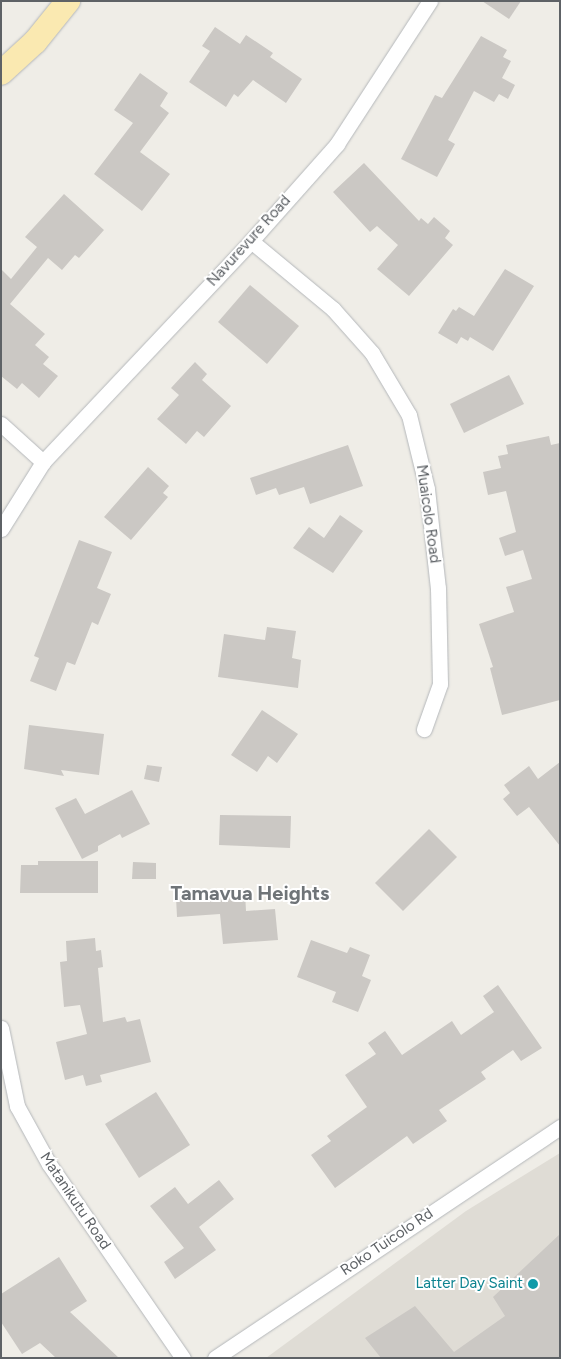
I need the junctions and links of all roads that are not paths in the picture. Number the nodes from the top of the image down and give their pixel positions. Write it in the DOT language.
graph roads {
  1 [pos="68,1"];
  2 [pos="430,1"];
  3 [pos="1,73"];
  4 [pos="251,241"];
  5 [pos="1,424"];
  6 [pos="43,462"];
  7 [pos="1,529"];
  8 [pos="424,728"];
  9 [pos="1,1028"];
  10 [pos="560,1127"];
  11 [pos="183,1358"];
  12 [pos="215,1358"];
  1 -- 3 [label="main road"];
  2 -- 4 [label="street, Navurevure Road"];
  4 -- 6 [label="street, Navurevure Road"];
  4 -- 8 [label="street, Muaicolo Road"];
  5 -- 6 [label="street"];
  6 -- 7 [label="street"];
  9 -- 11 [label="street, Matanikutu Road"];
  10 -- 12 [label="street, Roko Tuicolo Rd"];
}
